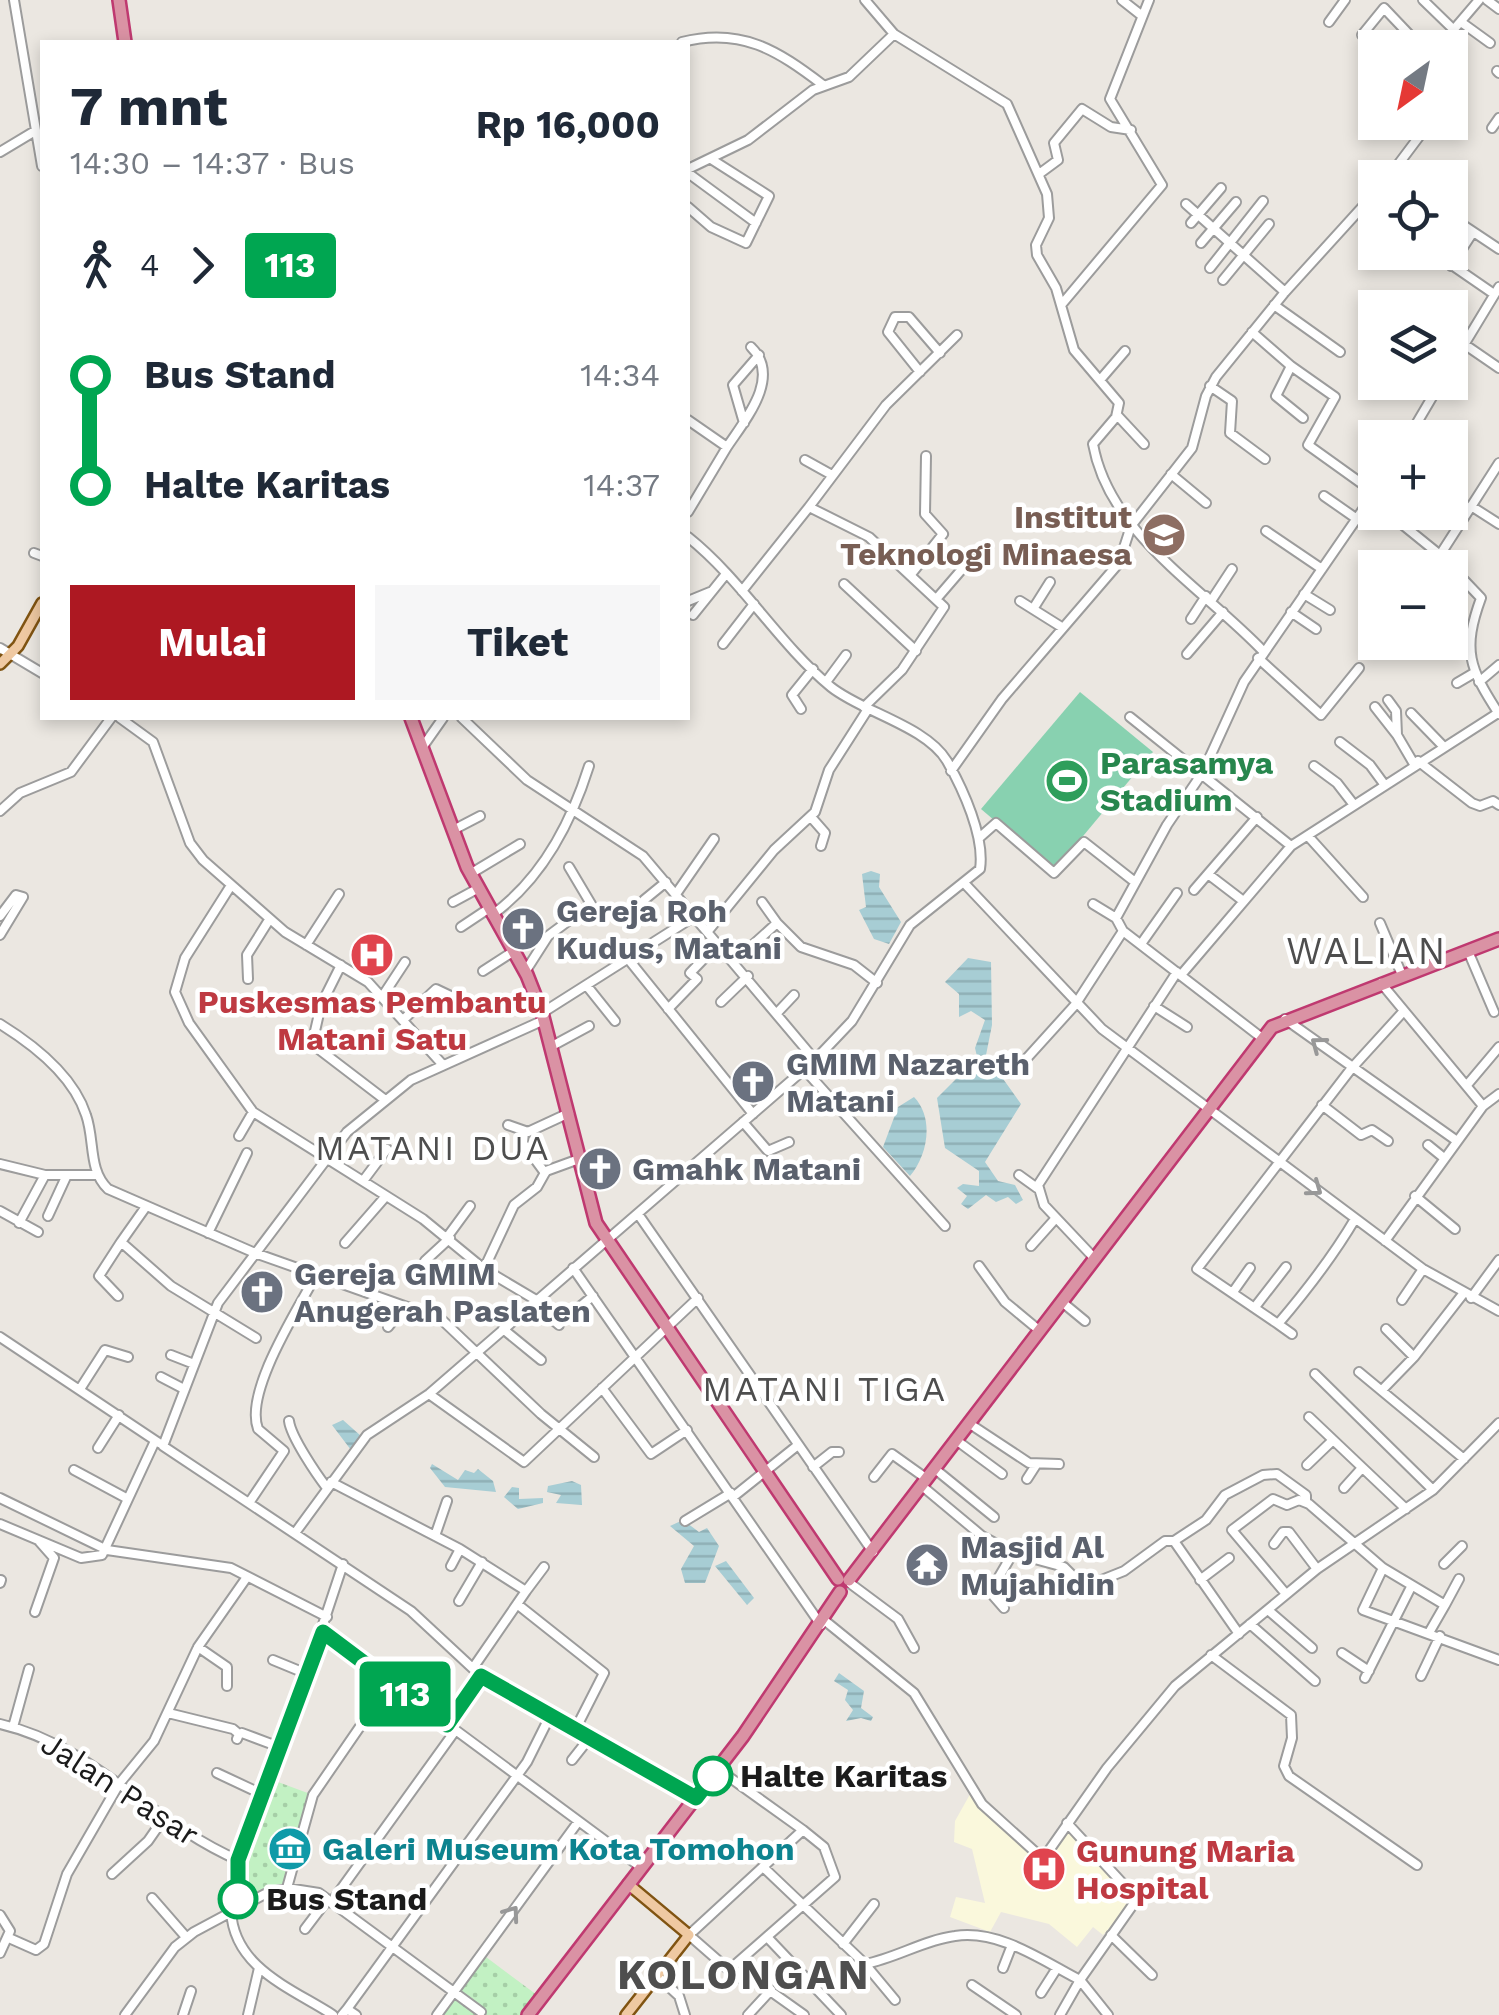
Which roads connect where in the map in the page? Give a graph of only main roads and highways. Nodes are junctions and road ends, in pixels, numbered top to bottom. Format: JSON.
{"nodes":[{"id":1,"x":119,"y":0,"type":"edge"},
{"id":2,"x":125,"y":40,"type":"edge"},
{"id":3,"x":40,"y":606,"type":"edge"},
{"id":4,"x":4,"y":660,"type":"edge"},
{"id":5,"x":412,"y":720,"type":"edge"},
{"id":6,"x":1499,"y":939,"type":"edge"},
{"id":7,"x":841,"y":1581,"type":"junction"},
{"id":8,"x":628,"y":1884,"type":"junction"},
{"id":9,"x":528,"y":2015,"type":"edge"},
{"id":10,"x":626,"y":2015,"type":"edge"}],
"edges":[{"from":1,"to":2,"type":"highway"},
{"from":3,"to":4,"type":"main road"},
{"from":5,"to":7,"type":"highway"},
{"from":6,"to":7,"type":"highway"},
{"from":7,"to":8,"type":"highway"},
{"from":8,"to":9,"type":"highway"},
{"from":8,"to":10,"type":"main road"}]}
